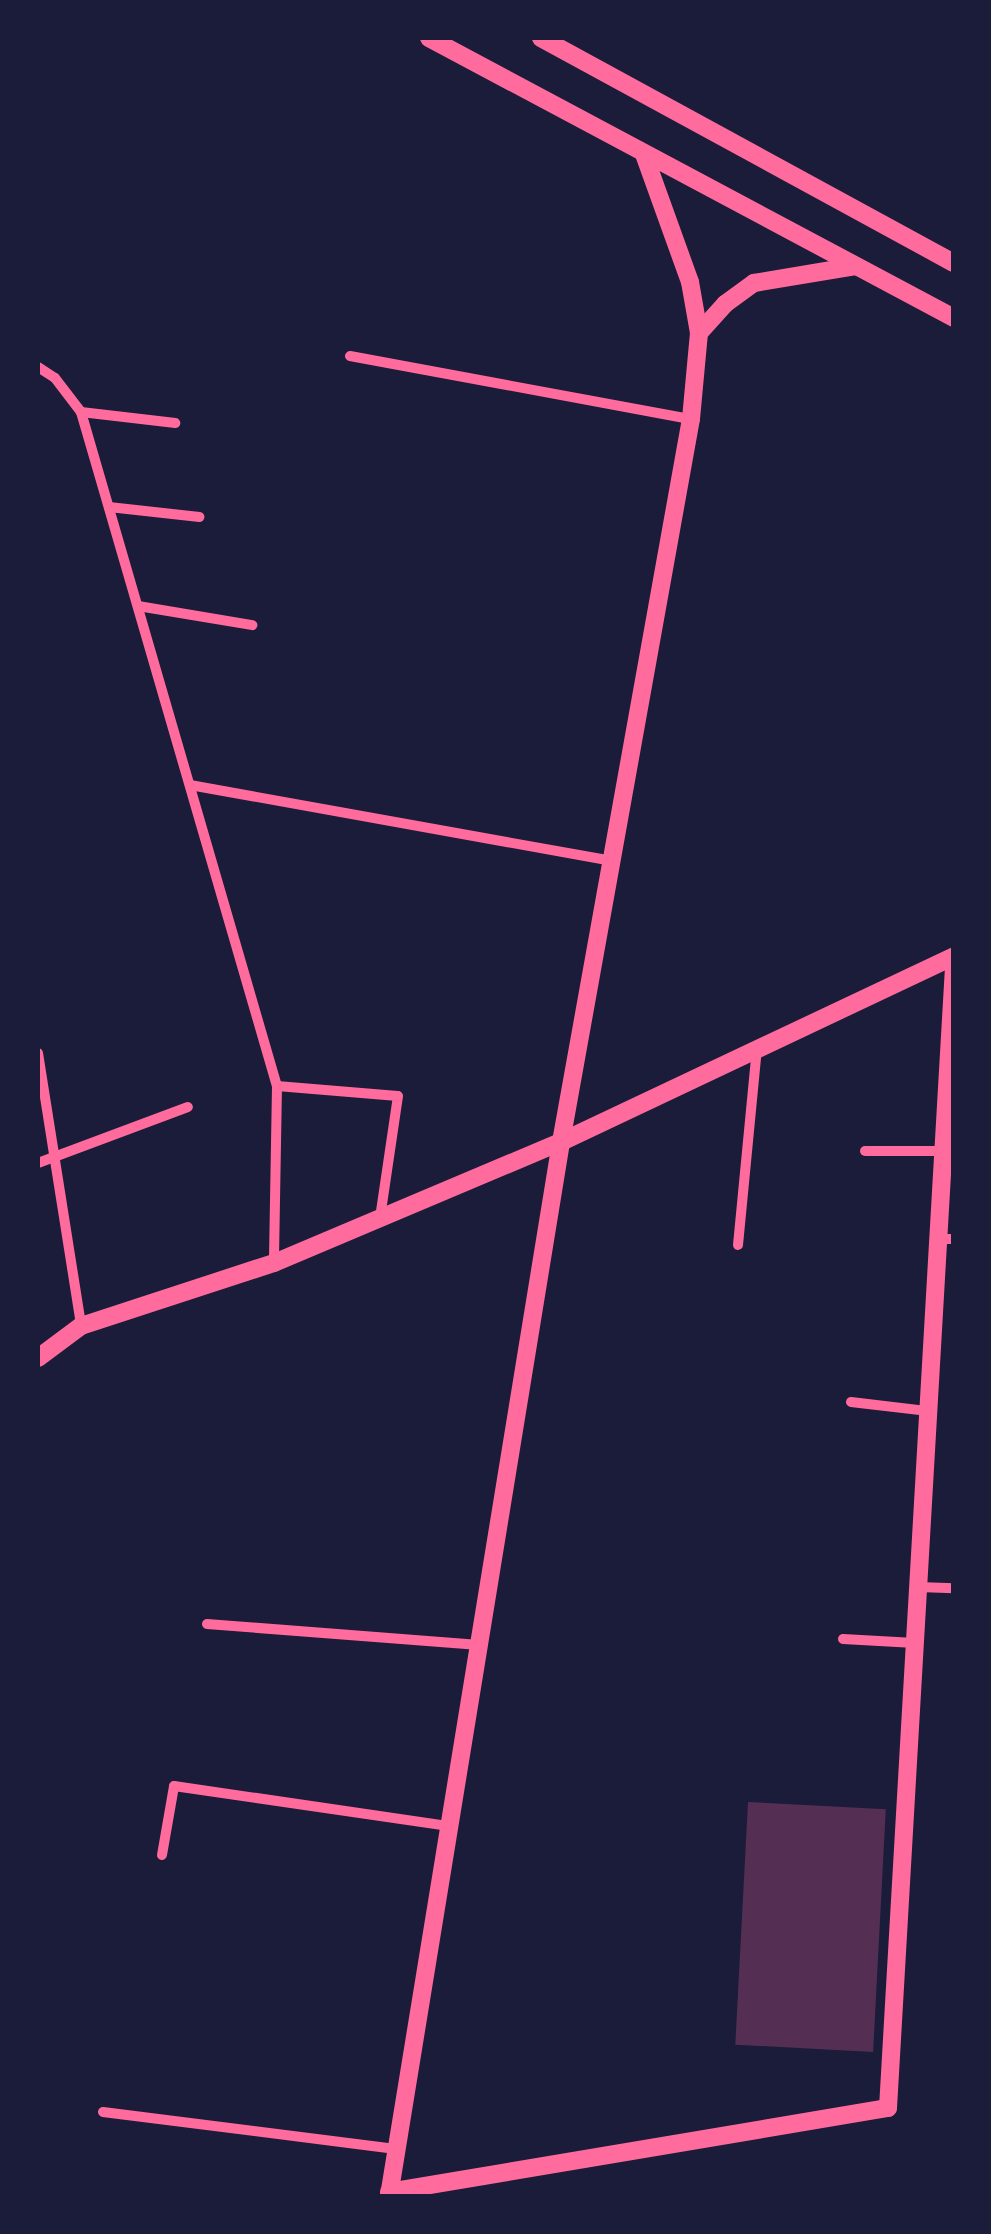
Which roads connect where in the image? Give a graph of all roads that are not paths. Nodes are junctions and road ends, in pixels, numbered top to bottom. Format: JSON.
{"nodes":[{"id":1,"x":429,"y":38,"type":"edge"},
{"id":2,"x":541,"y":38,"type":"edge"},
{"id":3,"x":644,"y":154,"type":"junction"},
{"id":4,"x":954,"y":263,"type":"edge"},
{"id":5,"x":856,"y":266,"type":"junction"},
{"id":6,"x":954,"y":318,"type":"edge"},
{"id":7,"x":699,"y":333,"type":"junction"},
{"id":8,"x":350,"y":356,"type":"dead end"},
{"id":9,"x":38,"y":367,"type":"edge"},
{"id":10,"x":81,"y":412,"type":"junction"},
{"id":11,"x":691,"y":419,"type":"junction"},
{"id":12,"x":175,"y":423,"type":"dead end"},
{"id":13,"x":109,"y":507,"type":"junction"},
{"id":14,"x":199,"y":517,"type":"dead end"},
{"id":15,"x":138,"y":606,"type":"junction"},
{"id":16,"x":252,"y":625,"type":"dead end"},
{"id":17,"x":190,"y":785,"type":"junction"},
{"id":18,"x":611,"y":861,"type":"junction"},
{"id":19,"x":954,"y":956,"type":"edge"},
{"id":20,"x":954,"y":967,"type":"edge"},
{"id":21,"x":757,"y":1050,"type":"junction"},
{"id":22,"x":38,"y":1053,"type":"edge"},
{"id":23,"x":277,"y":1086,"type":"junction"},
{"id":24,"x":950,"y":1100,"type":"edge"},
{"id":25,"x":188,"y":1107,"type":"dead end"},
{"id":26,"x":560,"y":1142,"type":"junction"},
{"id":27,"x":866,"y":1151,"type":"dead end"},
{"id":28,"x":943,"y":1152,"type":"junction"},
{"id":29,"x":54,"y":1158,"type":"junction"},
{"id":30,"x":38,"y":1163,"type":"edge"},
{"id":31,"x":380,"y":1218,"type":"junction"},
{"id":32,"x":946,"y":1239,"type":"edge"},
{"id":33,"x":738,"y":1245,"type":"dead end"},
{"id":34,"x":274,"y":1263,"type":"junction"},
{"id":35,"x":81,"y":1326,"type":"junction"},
{"id":36,"x":38,"y":1358,"type":"edge"},
{"id":37,"x":851,"y":1402,"type":"dead end"},
{"id":38,"x":928,"y":1411,"type":"junction"},
{"id":39,"x":918,"y":1588,"type":"junction"},
{"id":40,"x":954,"y":1588,"type":"edge"},
{"id":41,"x":206,"y":1624,"type":"dead end"},
{"id":42,"x":843,"y":1639,"type":"dead end"},
{"id":43,"x":915,"y":1643,"type":"junction"},
{"id":44,"x":479,"y":1645,"type":"junction"},
{"id":45,"x":449,"y":1826,"type":"junction"},
{"id":46,"x":162,"y":1855,"type":"dead end"},
{"id":47,"x":102,"y":2112,"type":"dead end"},
{"id":48,"x":396,"y":2149,"type":"junction"},
{"id":49,"x":389,"y":2194,"type":"edge"}],
"edges":[{"from":1,"to":3,"type":"street"},
{"from":2,"to":4,"type":"street"},
{"from":3,"to":5,"type":"street"},
{"from":3,"to":7,"type":"street"},
{"from":5,"to":6,"type":"street"},
{"from":5,"to":7,"type":"street"},
{"from":7,"to":11,"type":"street"},
{"from":8,"to":11,"type":"street"},
{"from":9,"to":10,"type":"street"},
{"from":10,"to":12,"type":"street"},
{"from":10,"to":13,"type":"street"},
{"from":11,"to":18,"type":"street"},
{"from":13,"to":14,"type":"street"},
{"from":13,"to":15,"type":"street"},
{"from":15,"to":16,"type":"street"},
{"from":15,"to":17,"type":"street"},
{"from":17,"to":18,"type":"street"},
{"from":17,"to":23,"type":"street"},
{"from":18,"to":26,"type":"street"},
{"from":19,"to":21,"type":"street"},
{"from":20,"to":24,"type":"street"},
{"from":21,"to":26,"type":"street"},
{"from":21,"to":33,"type":"street"},
{"from":22,"to":29,"type":"street"},
{"from":23,"to":31,"type":"street"},
{"from":23,"to":34,"type":"street"},
{"from":24,"to":28,"type":"street"},
{"from":25,"to":29,"type":"street"},
{"from":26,"to":31,"type":"street"},
{"from":26,"to":44,"type":"street"},
{"from":27,"to":28,"type":"street"},
{"from":28,"to":32,"type":"street"},
{"from":29,"to":30,"type":"street"},
{"from":29,"to":35,"type":"street"},
{"from":31,"to":34,"type":"street"},
{"from":32,"to":38,"type":"street"},
{"from":34,"to":35,"type":"street"},
{"from":35,"to":36,"type":"street"},
{"from":37,"to":38,"type":"street"},
{"from":38,"to":39,"type":"street"},
{"from":39,"to":40,"type":"street"},
{"from":39,"to":43,"type":"street"},
{"from":41,"to":44,"type":"street"},
{"from":42,"to":43,"type":"street"},
{"from":43,"to":49,"type":"street"},
{"from":44,"to":45,"type":"street"},
{"from":45,"to":46,"type":"street"},
{"from":45,"to":48,"type":"street"},
{"from":47,"to":48,"type":"street"},
{"from":48,"to":49,"type":"street"}]}
